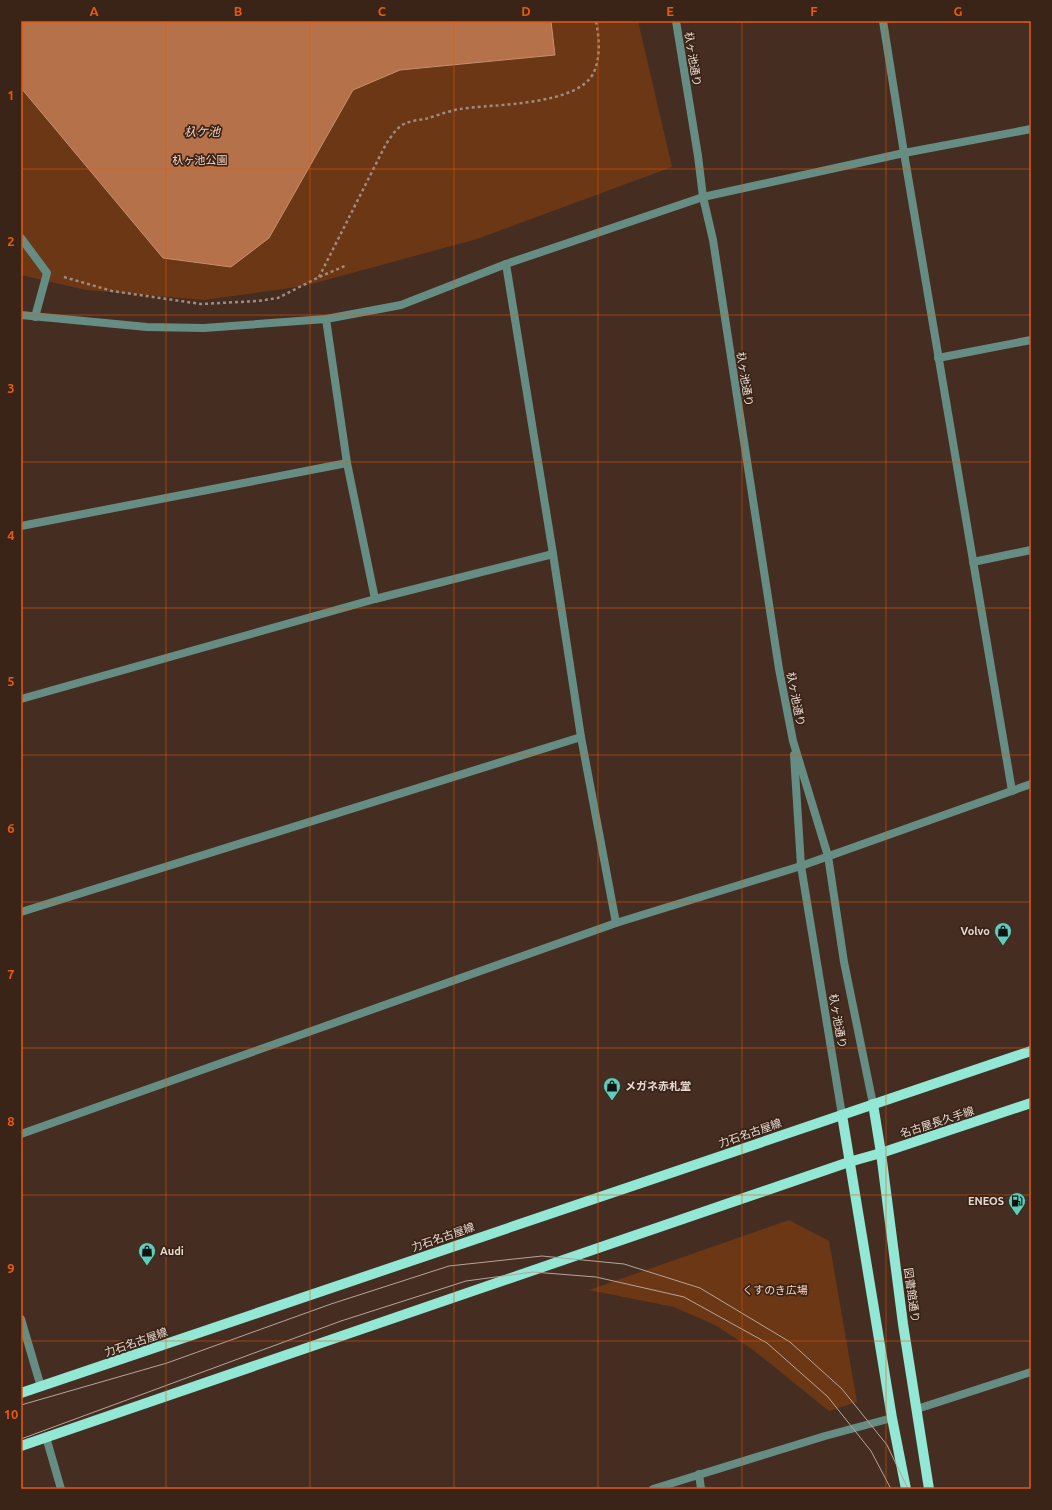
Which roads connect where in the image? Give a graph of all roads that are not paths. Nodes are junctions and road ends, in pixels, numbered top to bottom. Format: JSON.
{"nodes":[{"id":1,"x":676,"y":21,"type":"edge"},
{"id":2,"x":883,"y":21,"type":"edge"},
{"id":3,"x":1031,"y":129,"type":"edge"},
{"id":4,"x":904,"y":154,"type":"junction"},
{"id":5,"x":703,"y":197,"type":"junction"},
{"id":6,"x":21,"y":238,"type":"edge"},
{"id":7,"x":506,"y":264,"type":"junction"},
{"id":8,"x":21,"y":314,"type":"edge"},
{"id":9,"x":35,"y":317,"type":"junction"},
{"id":10,"x":326,"y":319,"type":"junction"},
{"id":11,"x":1031,"y":340,"type":"edge"},
{"id":12,"x":938,"y":358,"type":"junction"},
{"id":13,"x":347,"y":463,"type":"junction"},
{"id":14,"x":21,"y":526,"type":"edge"},
{"id":15,"x":1031,"y":550,"type":"edge"},
{"id":16,"x":553,"y":554,"type":"junction"},
{"id":17,"x":973,"y":562,"type":"junction"},
{"id":18,"x":375,"y":599,"type":"junction"},
{"id":19,"x":21,"y":699,"type":"edge"},
{"id":20,"x":581,"y":737,"type":"junction"},
{"id":21,"x":793,"y":741,"type":"junction"},
{"id":22,"x":1031,"y":784,"type":"edge"},
{"id":23,"x":1012,"y":791,"type":"junction"},
{"id":24,"x":828,"y":856,"type":"junction"},
{"id":25,"x":801,"y":866,"type":"junction"},
{"id":26,"x":21,"y":912,"type":"edge"},
{"id":27,"x":616,"y":923,"type":"junction"},
{"id":28,"x":1031,"y":1050,"type":"edge"},
{"id":29,"x":1031,"y":1103,"type":"edge"},
{"id":30,"x":873,"y":1104,"type":"junction"},
{"id":31,"x":842,"y":1115,"type":"junction"},
{"id":32,"x":21,"y":1134,"type":"edge"},
{"id":33,"x":881,"y":1153,"type":"junction"},
{"id":34,"x":849,"y":1162,"type":"junction"},
{"id":35,"x":21,"y":1319,"type":"edge"},
{"id":36,"x":1031,"y":1372,"type":"edge"},
{"id":37,"x":41,"y":1387,"type":"junction"},
{"id":38,"x":21,"y":1394,"type":"edge"},
{"id":39,"x":917,"y":1409,"type":"junction"},
{"id":40,"x":892,"y":1418,"type":"junction"},
{"id":41,"x":46,"y":1437,"type":"junction"},
{"id":42,"x":21,"y":1446,"type":"edge"},
{"id":43,"x":699,"y":1474,"type":"junction"},
{"id":44,"x":62,"y":1489,"type":"edge"},
{"id":45,"x":653,"y":1489,"type":"edge"},
{"id":46,"x":701,"y":1489,"type":"edge"},
{"id":47,"x":906,"y":1489,"type":"edge"},
{"id":48,"x":929,"y":1489,"type":"edge"}],
"edges":[{"from":1,"to":5,"type":"street","name":"杁ヶ池通り"},
{"from":2,"to":4,"type":"street"},
{"from":3,"to":4,"type":"street"},
{"from":4,"to":5,"type":"street"},
{"from":4,"to":12,"type":"street"},
{"from":5,"to":7,"type":"street"},
{"from":5,"to":21,"type":"street","name":"杁ヶ池通り"},
{"from":6,"to":9,"type":"street"},
{"from":7,"to":10,"type":"street"},
{"from":7,"to":16,"type":"street"},
{"from":8,"to":9,"type":"street"},
{"from":9,"to":10,"type":"street"},
{"from":10,"to":13,"type":"street"},
{"from":11,"to":12,"type":"street"},
{"from":12,"to":17,"type":"street"},
{"from":13,"to":14,"type":"street"},
{"from":13,"to":18,"type":"street"},
{"from":15,"to":17,"type":"street"},
{"from":16,"to":18,"type":"street"},
{"from":16,"to":20,"type":"street"},
{"from":17,"to":23,"type":"street"},
{"from":18,"to":19,"type":"street"},
{"from":20,"to":26,"type":"street"},
{"from":20,"to":27,"type":"street"},
{"from":21,"to":24,"type":"street","name":"杁ヶ池通り"},
{"from":21,"to":25,"type":"street","name":"杁ヶ池通り"},
{"from":22,"to":23,"type":"street"},
{"from":23,"to":24,"type":"street"},
{"from":24,"to":25,"type":"street"},
{"from":24,"to":30,"type":"street","name":"杁ヶ池通り"},
{"from":25,"to":27,"type":"street"},
{"from":25,"to":31,"type":"street","name":"杁ヶ池通り"},
{"from":27,"to":32,"type":"street"},
{"from":28,"to":30,"type":"main road"},
{"from":29,"to":33,"type":"main road","name":"名古屋長久手線"},
{"from":30,"to":31,"type":"main road","name":"力石名古屋線"},
{"from":30,"to":33,"type":"main road","name":"図書館通り"},
{"from":31,"to":34,"type":"main road"},
{"from":31,"to":37,"type":"main road","name":"力石名古屋線"},
{"from":33,"to":34,"type":"main road","name":"名古屋長久手線"},
{"from":33,"to":39,"type":"main road","name":"図書館通り"},
{"from":34,"to":40,"type":"main road"},
{"from":34,"to":41,"type":"main road"},
{"from":35,"to":37,"type":"street"},
{"from":36,"to":39,"type":"street"},
{"from":37,"to":38,"type":"main road","name":"力石名古屋線"},
{"from":39,"to":48,"type":"main road","name":"図書館通り"},
{"from":40,"to":43,"type":"street"},
{"from":40,"to":47,"type":"main road"},
{"from":41,"to":42,"type":"main road"},
{"from":41,"to":44,"type":"street"},
{"from":43,"to":45,"type":"street"},
{"from":43,"to":46,"type":"street"}]}
